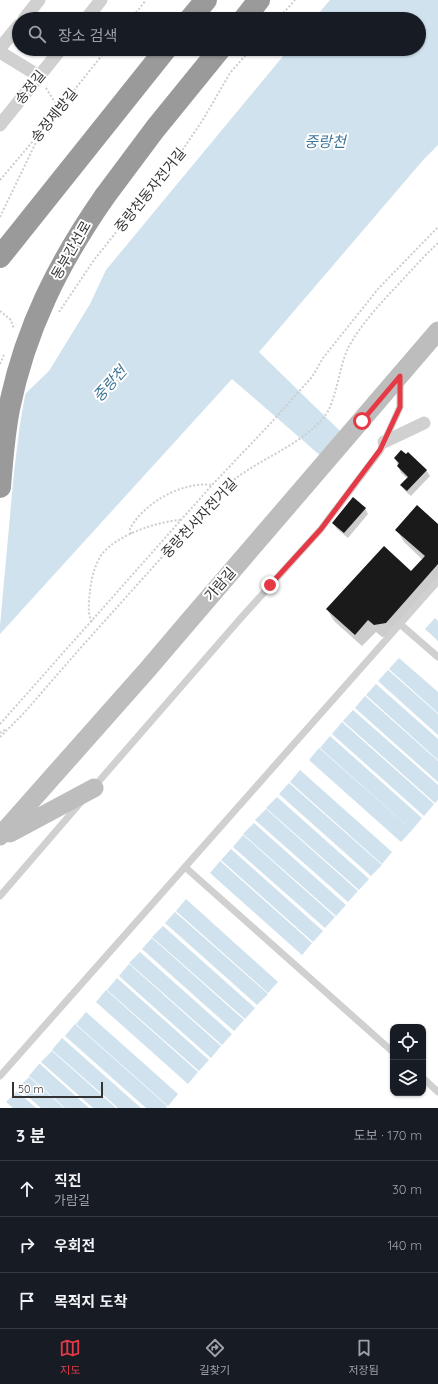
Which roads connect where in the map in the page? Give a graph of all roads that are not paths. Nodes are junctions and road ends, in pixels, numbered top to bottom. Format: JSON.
{"nodes":[{"id":1,"x":39,"y":0,"type":"edge"},
{"id":2,"x":102,"y":0,"type":"edge"},
{"id":3,"x":206,"y":0,"type":"edge"},
{"id":4,"x":259,"y":0,"type":"edge"},
{"id":5,"x":30,"y":12,"type":"edge"},
{"id":6,"x":92,"y":12,"type":"edge"},
{"id":7,"x":196,"y":12,"type":"edge"},
{"id":8,"x":250,"y":12,"type":"edge"},
{"id":9,"x":12,"y":33,"type":"edge"},
{"id":10,"x":0,"y":48,"type":"edge"},
{"id":11,"x":0,"y":52,"type":"edge"},
{"id":12,"x":55,"y":56,"type":"edge"},
{"id":13,"x":160,"y":56,"type":"edge"},
{"id":14,"x":214,"y":56,"type":"edge"},
{"id":15,"x":39,"y":76,"type":"junction"},
{"id":16,"x":0,"y":125,"type":"edge"},
{"id":17,"x":0,"y":257,"type":"edge"},
{"id":18,"x":438,"y":331,"type":"edge"},
{"id":19,"x":400,"y":376,"type":"junction"},
{"id":20,"x":424,"y":423,"type":"dead end"},
{"id":21,"x":384,"y":442,"type":"junction"},
{"id":22,"x":0,"y":488,"type":"edge"},
{"id":23,"x":438,"y":581,"type":"edge"},
{"id":24,"x":400,"y":624,"type":"junction"},
{"id":25,"x":438,"y":657,"type":"edge"},
{"id":26,"x":94,"y":788,"type":"junction"},
{"id":27,"x":0,"y":837,"type":"edge"},
{"id":28,"x":185,"y":867,"type":"junction"},
{"id":29,"x":0,"y":896,"type":"edge"},
{"id":30,"x":390,"y":1049,"type":"edge"},
{"id":31,"x":0,"y":1076,"type":"edge"},
{"id":32,"x":426,"y":1081,"type":"edge"},
{"id":33,"x":438,"y":1092,"type":"edge"}],
"edges":[{"from":1,"to":5,"type":"street"},
{"from":2,"to":6,"type":"street"},
{"from":3,"to":7,"type":"highway"},
{"from":4,"to":8,"type":"highway"},
{"from":9,"to":10,"type":"street"},
{"from":11,"to":15,"type":"street"},
{"from":12,"to":15,"type":"street","name":"송정길"},
{"from":13,"to":17,"type":"highway"},
{"from":14,"to":22,"type":"highway","name":"동부간선로","bridge":true},
{"from":15,"to":16,"type":"street","name":"송정길"},
{"from":18,"to":19,"type":"street","name":"가람길"},
{"from":19,"to":21,"type":"lane"},
{"from":19,"to":27,"type":"street","name":"가람길"},
{"from":20,"to":21,"type":"street"},
{"from":21,"to":26,"type":"lane"},
{"from":23,"to":24,"type":"lane"},
{"from":24,"to":25,"type":"lane"},
{"from":24,"to":28,"type":"lane"},
{"from":26,"to":27,"type":"street"},
{"from":26,"to":29,"type":"lane"},
{"from":28,"to":30,"type":"lane"},
{"from":28,"to":31,"type":"lane"},
{"from":32,"to":33,"type":"lane"}]}
